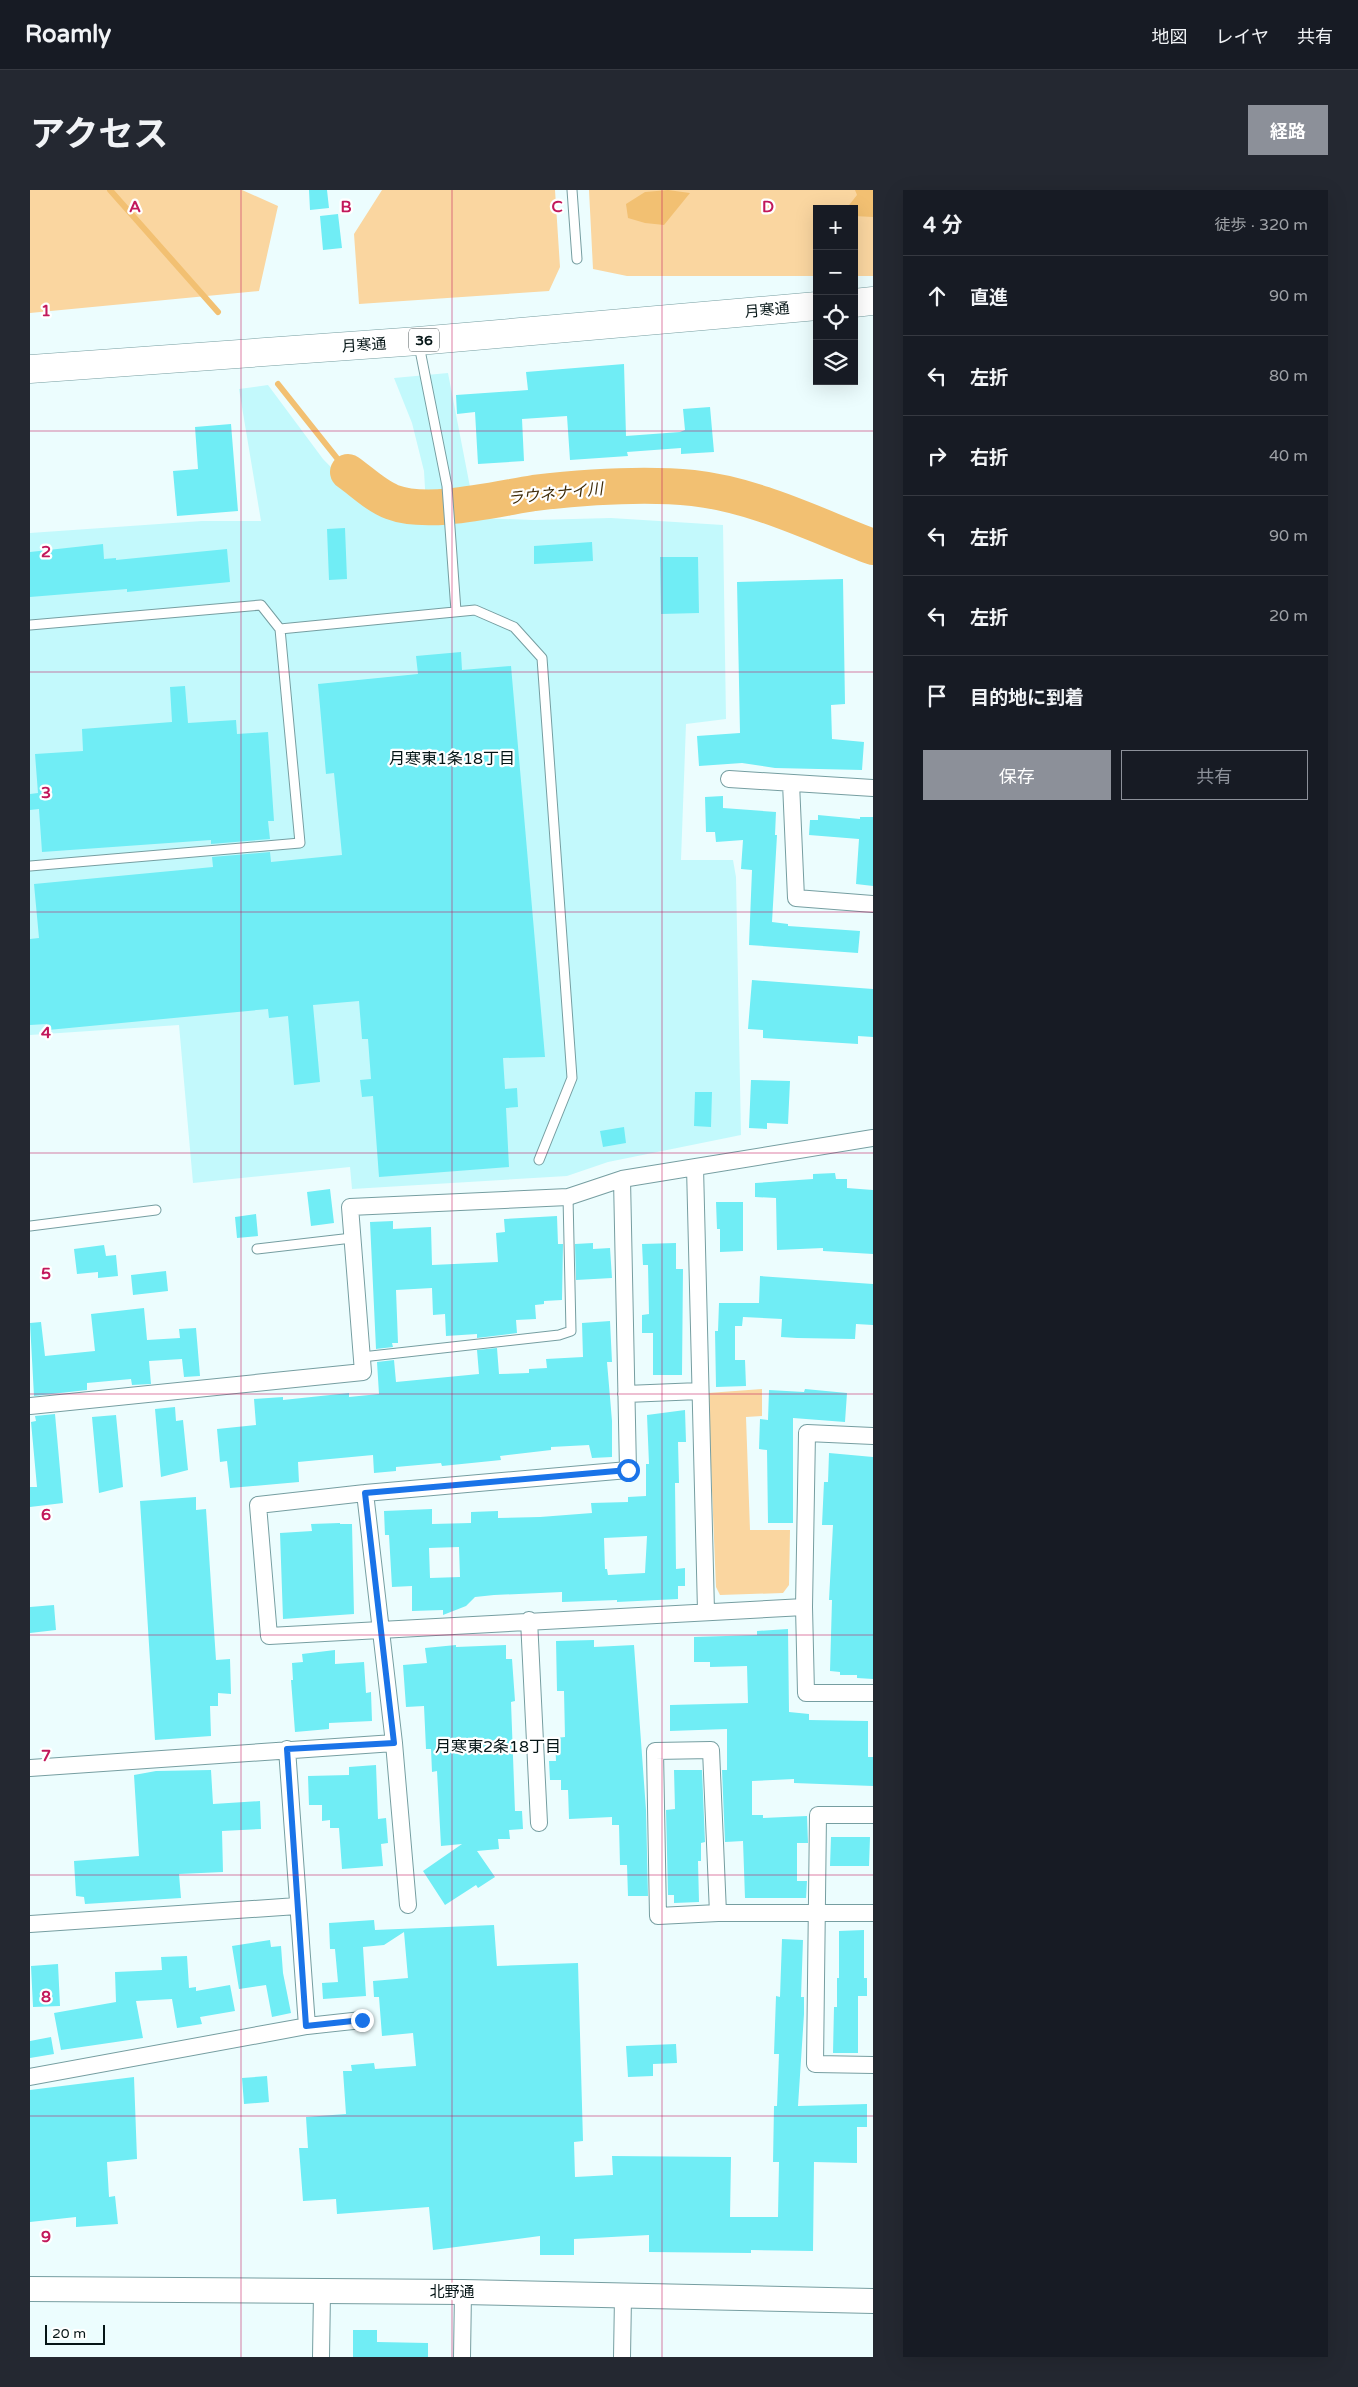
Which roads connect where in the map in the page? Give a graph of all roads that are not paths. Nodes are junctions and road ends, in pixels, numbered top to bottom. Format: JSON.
{"nodes":[{"id":1,"x":572,"y":190,"type":"edge"},
{"id":2,"x":577,"y":259,"type":"dead end"},
{"id":3,"x":873,"y":301,"type":"edge"},
{"id":4,"x":858,"y":303,"type":"edge"},
{"id":5,"x":813,"y":306,"type":"edge"},
{"id":6,"x":418,"y":340,"type":"junction"},
{"id":7,"x":30,"y":370,"type":"edge"},
{"id":8,"x":456,"y":611,"type":"junction"},
{"id":9,"x":30,"y":625,"type":"edge"},
{"id":10,"x":280,"y":630,"type":"junction"},
{"id":11,"x":729,"y":778,"type":"dead end"},
{"id":12,"x":791,"y":782,"type":"junction"},
{"id":13,"x":873,"y":788,"type":"edge"},
{"id":14,"x":30,"y":866,"type":"edge"},
{"id":15,"x":873,"y":904,"type":"edge"},
{"id":16,"x":873,"y":1138,"type":"edge"},
{"id":17,"x":539,"y":1160,"type":"dead end"},
{"id":18,"x":695,"y":1167,"type":"junction"},
{"id":19,"x":622,"y":1179,"type":"junction"},
{"id":20,"x":568,"y":1197,"type":"junction"},
{"id":21,"x":156,"y":1210,"type":"dead end"},
{"id":22,"x":30,"y":1226,"type":"edge"},
{"id":23,"x":352,"y":1238,"type":"junction"},
{"id":24,"x":257,"y":1249,"type":"dead end"},
{"id":25,"x":362,"y":1357,"type":"junction"},
{"id":26,"x":700,"y":1391,"type":"junction"},
{"id":27,"x":626,"y":1394,"type":"junction"},
{"id":28,"x":30,"y":1406,"type":"edge"},
{"id":29,"x":873,"y":1436,"type":"edge"},
{"id":30,"x":365,"y":1493,"type":"junction"},
{"id":31,"x":804,"y":1606,"type":"junction"},
{"id":32,"x":706,"y":1611,"type":"junction"},
{"id":33,"x":529,"y":1620,"type":"junction"},
{"id":34,"x":381,"y":1629,"type":"junction"},
{"id":35,"x":873,"y":1693,"type":"edge"},
{"id":36,"x":394,"y":1743,"type":"junction"},
{"id":37,"x":287,"y":1749,"type":"junction"},
{"id":38,"x":30,"y":1768,"type":"edge"},
{"id":39,"x":873,"y":1815,"type":"edge"},
{"id":40,"x":539,"y":1823,"type":"dead end"},
{"id":41,"x":297,"y":1906,"type":"junction"},
{"id":42,"x":408,"y":1906,"type":"dead end"},
{"id":43,"x":818,"y":1912,"type":"junction"},
{"id":44,"x":718,"y":1913,"type":"junction"},
{"id":45,"x":873,"y":1913,"type":"edge"},
{"id":46,"x":30,"y":1924,"type":"edge"},
{"id":47,"x":362,"y":2020,"type":"dead end"},
{"id":48,"x":306,"y":2026,"type":"junction"},
{"id":49,"x":873,"y":2065,"type":"edge"},
{"id":50,"x":30,"y":2077,"type":"edge"},
{"id":51,"x":30,"y":2289,"type":"edge"},
{"id":52,"x":322,"y":2292,"type":"junction"},
{"id":53,"x":463,"y":2292,"type":"junction"},
{"id":54,"x":623,"y":2297,"type":"junction"},
{"id":55,"x":873,"y":2301,"type":"edge"},
{"id":56,"x":321,"y":2357,"type":"edge"},
{"id":57,"x":462,"y":2357,"type":"edge"},
{"id":58,"x":622,"y":2357,"type":"edge"}],
"edges":[{"from":1,"to":2,"type":"lane"},
{"from":3,"to":4,"type":"highway"},
{"from":5,"to":6,"type":"highway","name":"月寒通","number":"36"},
{"from":6,"to":7,"type":"highway","name":"月寒通","number":"36"},
{"from":6,"to":8,"type":"lane"},
{"from":8,"to":10,"type":"lane"},
{"from":8,"to":17,"type":"lane"},
{"from":9,"to":10,"type":"lane"},
{"from":10,"to":14,"type":"lane"},
{"from":11,"to":12,"type":"street"},
{"from":12,"to":13,"type":"street"},
{"from":12,"to":15,"type":"street"},
{"from":16,"to":18,"type":"street"},
{"from":18,"to":19,"type":"street"},
{"from":18,"to":26,"type":"street"},
{"from":19,"to":20,"type":"street"},
{"from":19,"to":27,"type":"street"},
{"from":20,"to":23,"type":"street"},
{"from":20,"to":25,"type":"lane"},
{"from":21,"to":22,"type":"lane"},
{"from":23,"to":24,"type":"lane"},
{"from":23,"to":25,"type":"street"},
{"from":25,"to":28,"type":"street"},
{"from":26,"to":27,"type":"street"},
{"from":26,"to":32,"type":"street"},
{"from":27,"to":30,"type":"street"},
{"from":29,"to":31,"type":"street"},
{"from":30,"to":34,"type":"street"},
{"from":30,"to":34,"type":"street"},
{"from":31,"to":32,"type":"street"},
{"from":31,"to":35,"type":"street"},
{"from":32,"to":33,"type":"street"},
{"from":33,"to":34,"type":"street"},
{"from":33,"to":40,"type":"street"},
{"from":34,"to":36,"type":"street"},
{"from":36,"to":37,"type":"street"},
{"from":36,"to":42,"type":"street"},
{"from":37,"to":38,"type":"street"},
{"from":37,"to":41,"type":"street"},
{"from":39,"to":43,"type":"street"},
{"from":41,"to":46,"type":"street"},
{"from":41,"to":48,"type":"street"},
{"from":43,"to":44,"type":"street"},
{"from":43,"to":45,"type":"street"},
{"from":43,"to":49,"type":"street"},
{"from":44,"to":44,"type":"street"},
{"from":47,"to":48,"type":"street"},
{"from":48,"to":50,"type":"street"},
{"from":51,"to":52,"type":"street","name":"北野通"},
{"from":52,"to":53,"type":"street","name":"北野通"},
{"from":52,"to":56,"type":"street"},
{"from":53,"to":54,"type":"street","name":"北野通"},
{"from":53,"to":57,"type":"street"},
{"from":54,"to":55,"type":"street","name":"北野通"},
{"from":54,"to":58,"type":"street"}]}
